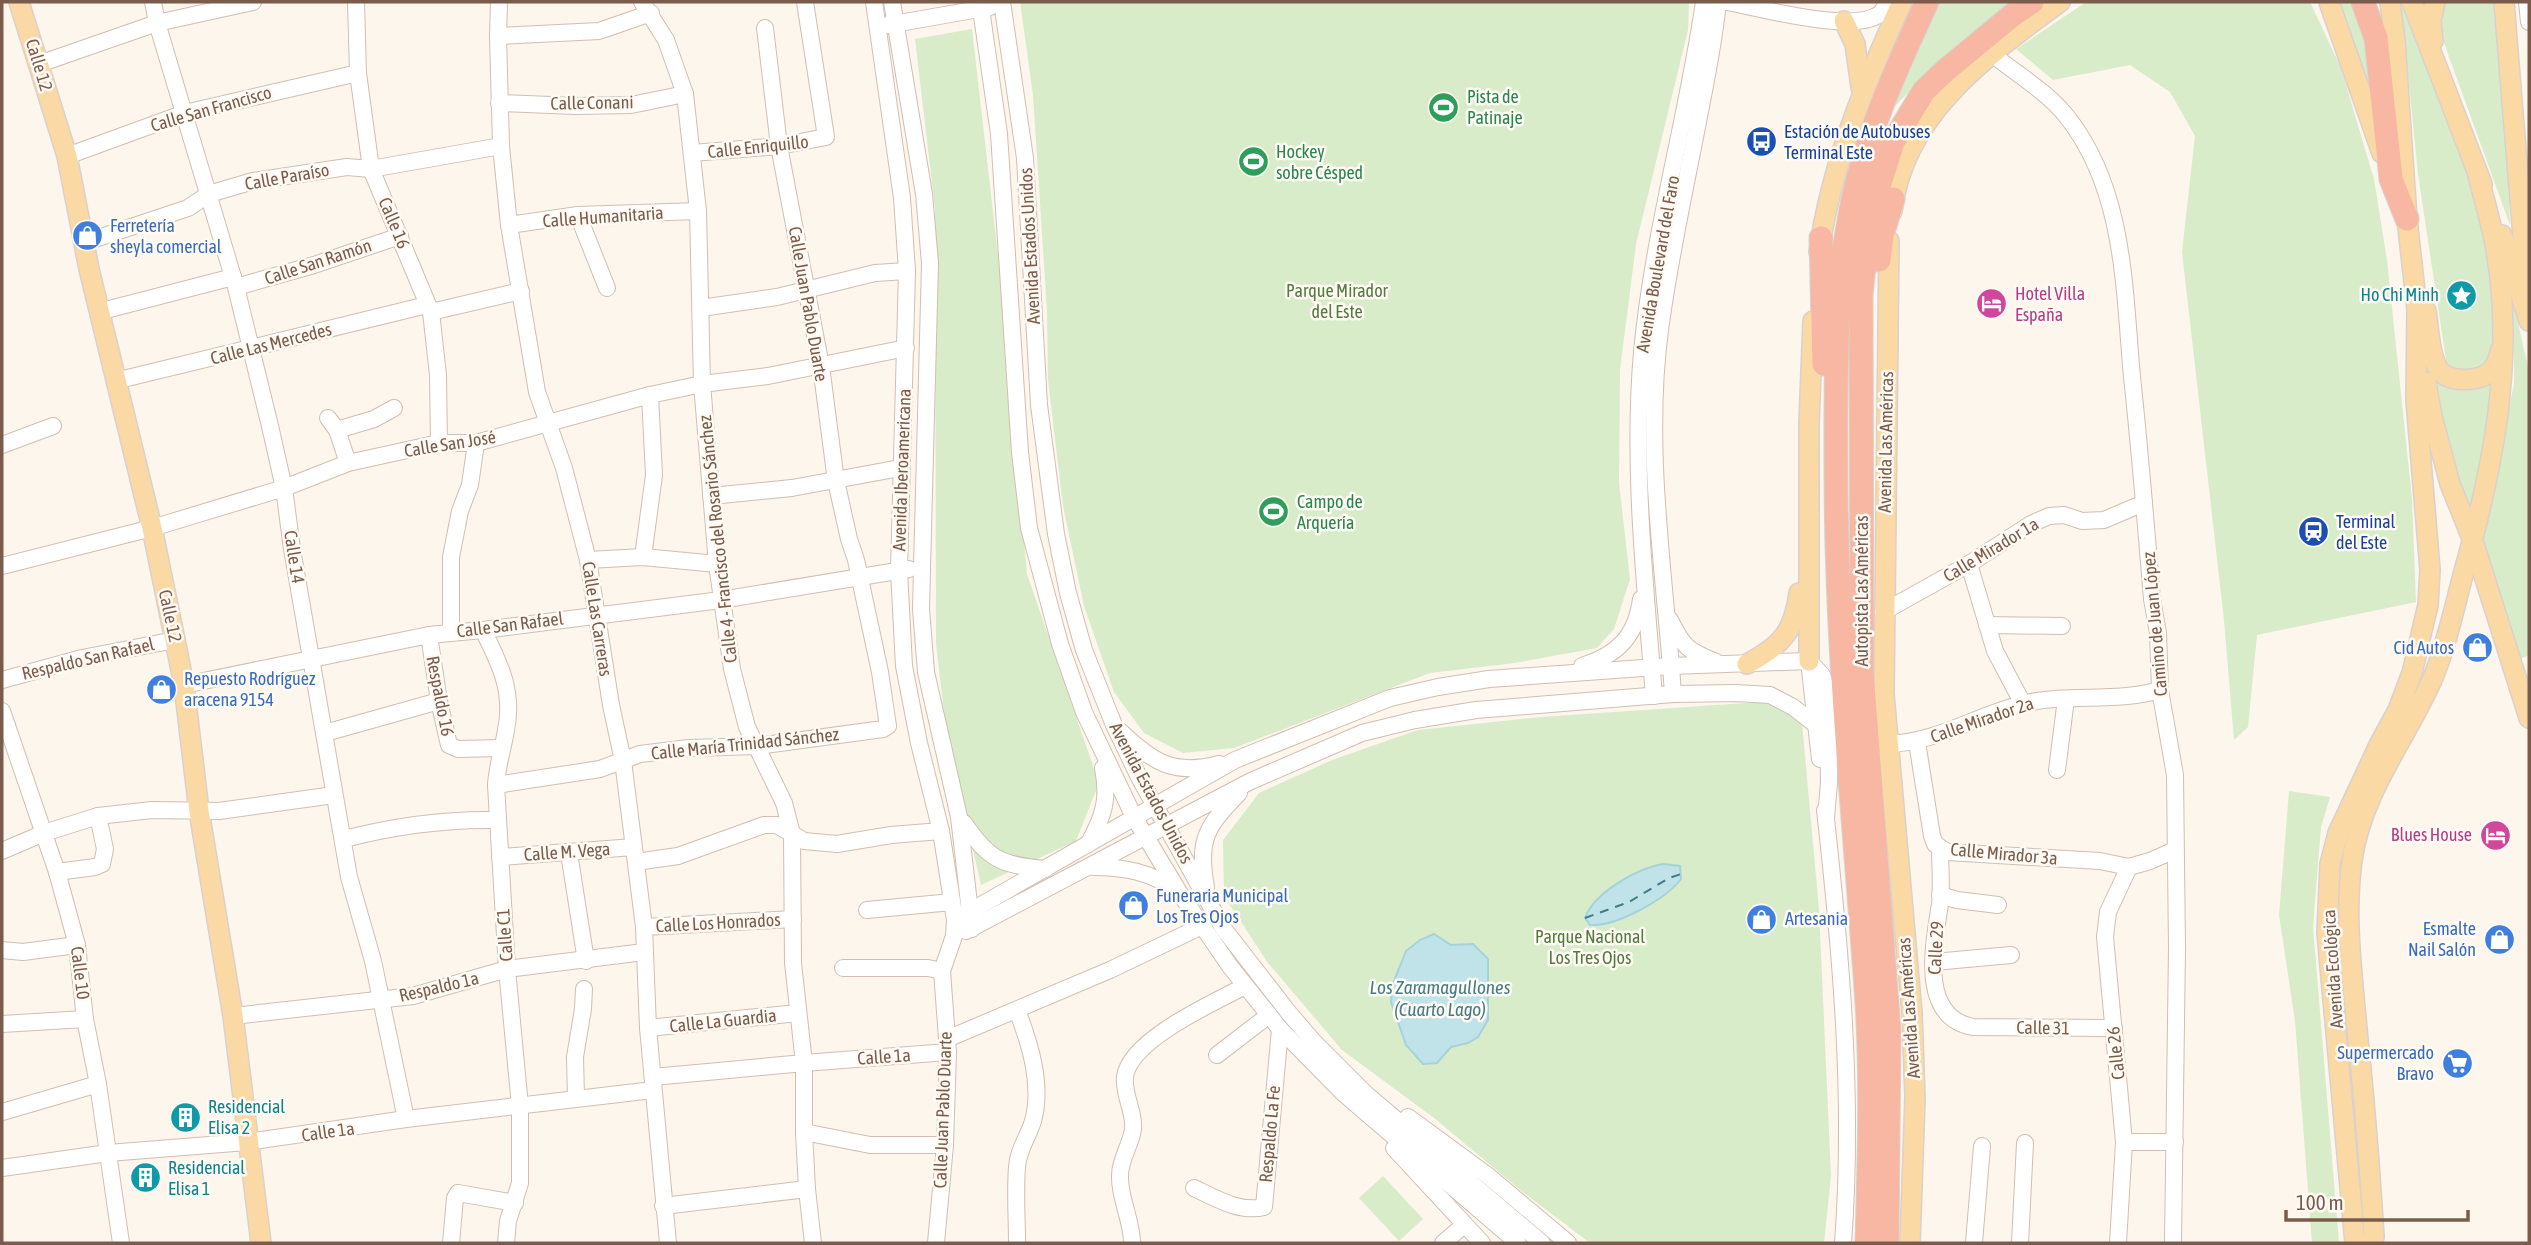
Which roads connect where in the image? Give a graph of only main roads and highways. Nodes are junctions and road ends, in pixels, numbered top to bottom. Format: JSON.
{"nodes":[{"id":1,"x":19,"y":2,"type":"edge"},
{"id":2,"x":1927,"y":2,"type":"edge"},
{"id":3,"x":2032,"y":2,"type":"edge"},
{"id":4,"x":2060,"y":2,"type":"edge"},
{"id":5,"x":2329,"y":2,"type":"edge"},
{"id":6,"x":2363,"y":2,"type":"edge"},
{"id":7,"x":2390,"y":2,"type":"edge"},
{"id":8,"x":2412,"y":2,"type":"edge"},
{"id":9,"x":2435,"y":2,"type":"edge"},
{"id":10,"x":2505,"y":7,"type":"edge"},
{"id":11,"x":1891,"y":9,"type":"edge"},
{"id":12,"x":1844,"y":21,"type":"road end"},
{"id":13,"x":2446,"y":90,"type":"junction"},
{"id":14,"x":1862,"y":96,"type":"junction"},
{"id":15,"x":2478,"y":175,"type":"junction"},
{"id":16,"x":2391,"y":179,"type":"junction"},
{"id":17,"x":1893,"y":199,"type":"junction"},
{"id":18,"x":2407,"y":219,"type":"junction"},
{"id":19,"x":1821,"y":238,"type":"junction"},
{"id":20,"x":2411,"y":248,"type":"junction"},
{"id":21,"x":2417,"y":306,"type":"junction"},
{"id":22,"x":2529,"y":308,"type":"edge"},
{"id":23,"x":2529,"y":321,"type":"edge"},
{"id":24,"x":2504,"y":339,"type":"junction"},
{"id":25,"x":1836,"y":521,"type":"junction"},
{"id":26,"x":1808,"y":526,"type":"junction"},
{"id":27,"x":2473,"y":541,"type":"junction"},
{"id":28,"x":2494,"y":610,"type":"junction"},
{"id":29,"x":2452,"y":615,"type":"junction"},
{"id":30,"x":1808,"y":661,"type":"road end"},
{"id":31,"x":1747,"y":664,"type":"road end"},
{"id":32,"x":1863,"y":672,"type":"junction"},
{"id":33,"x":2522,"y":674,"type":"edge"},
{"id":34,"x":2406,"y":712,"type":"junction"},
{"id":35,"x":2529,"y":718,"type":"edge"},
{"id":36,"x":261,"y":1243,"type":"edge"},
{"id":37,"x":1867,"y":1243,"type":"edge"},
{"id":38,"x":1887,"y":1243,"type":"edge"},
{"id":39,"x":1910,"y":1243,"type":"edge"},
{"id":40,"x":2356,"y":1243,"type":"edge"},
{"id":41,"x":2372,"y":1243,"type":"edge"}],
"edges":[{"from":1,"to":36,"type":"main road","name":"Calle 12"},
{"from":2,"to":25,"type":"highway","name":"Autopista Las Américas"},
{"from":3,"to":32,"type":"highway","name":"Autopista Las Américas"},
{"from":4,"to":17,"type":"main road","name":"Avenida Las Américas"},
{"from":5,"to":16,"type":"main road"},
{"from":6,"to":16,"type":"highway"},
{"from":7,"to":18,"type":"main road"},
{"from":8,"to":13,"type":"main road"},
{"from":9,"to":13,"type":"main road"},
{"from":10,"to":22,"type":"main road"},
{"from":11,"to":14,"type":"main road"},
{"from":12,"to":14,"type":"main road"},
{"from":13,"to":15,"type":"main road"},
{"from":14,"to":19,"type":"main road"},
{"from":15,"to":23,"type":"main road"},
{"from":15,"to":24,"type":"main road"},
{"from":16,"to":18,"type":"highway"},
{"from":17,"to":32,"type":"highway"},
{"from":17,"to":39,"type":"main road","name":"Avenida Las Américas"},
{"from":18,"to":20,"type":"main road"},
{"from":19,"to":25,"type":"highway"},
{"from":19,"to":26,"type":"main road"},
{"from":20,"to":21,"type":"main road"},
{"from":20,"to":24,"type":"main road"},
{"from":21,"to":27,"type":"main road"},
{"from":21,"to":34,"type":"main road"},
{"from":24,"to":27,"type":"main road"},
{"from":25,"to":37,"type":"highway","name":"Autopista Las Américas"},
{"from":26,"to":30,"type":"main road"},
{"from":26,"to":31,"type":"main road"},
{"from":27,"to":28,"type":"main road"},
{"from":27,"to":29,"type":"main road"},
{"from":28,"to":29,"type":"main road"},
{"from":28,"to":33,"type":"main road"},
{"from":29,"to":34,"type":"main road"},
{"from":32,"to":38,"type":"highway","name":"Autopista Las Américas"},
{"from":33,"to":35,"type":"main road"},
{"from":34,"to":40,"type":"main road","name":"Avenida Ecológica"},
{"from":34,"to":41,"type":"main road","name":"Avenida Ecológica"}]}
